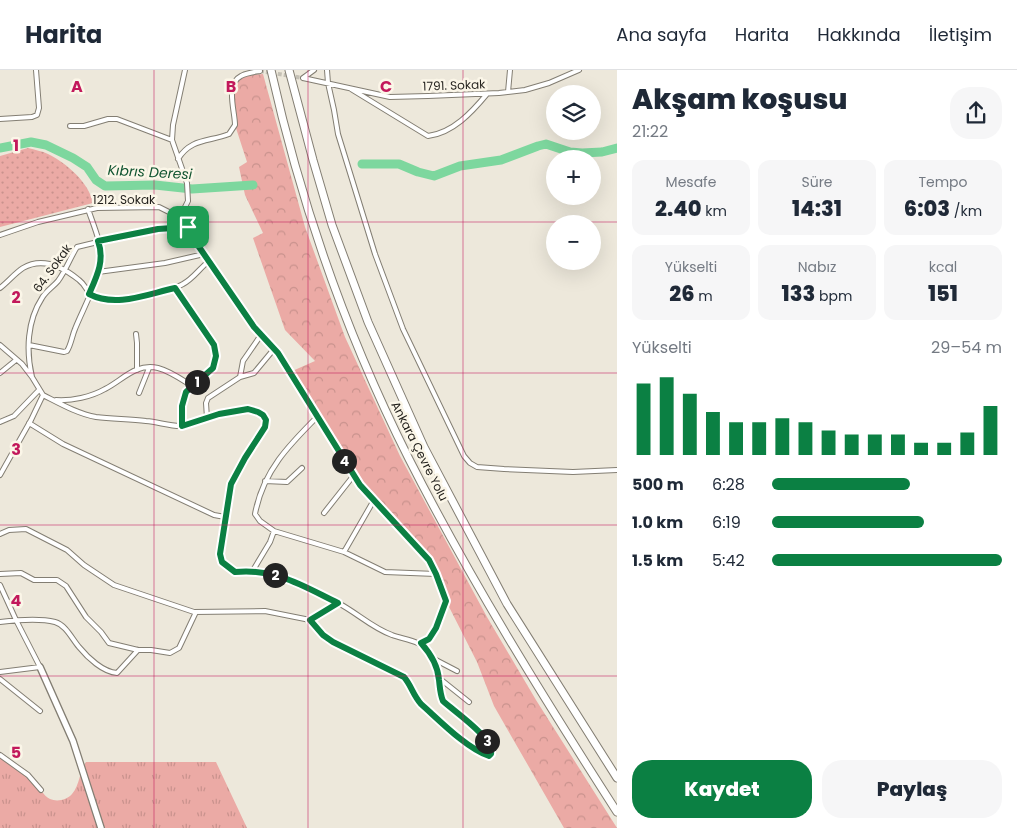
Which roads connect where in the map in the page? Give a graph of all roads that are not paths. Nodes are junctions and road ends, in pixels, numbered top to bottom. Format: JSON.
{"nodes":[{"id":1,"x":36,"y":70,"type":"edge"},
{"id":2,"x":185,"y":70,"type":"edge"},
{"id":3,"x":258,"y":70,"type":"edge"},
{"id":4,"x":271,"y":70,"type":"edge"},
{"id":5,"x":289,"y":70,"type":"edge"},
{"id":6,"x":314,"y":70,"type":"edge"},
{"id":7,"x":327,"y":70,"type":"edge"},
{"id":8,"x":510,"y":70,"type":"edge"},
{"id":9,"x":579,"y":70,"type":"edge"},
{"id":10,"x":328,"y":83,"type":"junction"},
{"id":11,"x":349,"y":88,"type":"junction"},
{"id":12,"x":508,"y":92,"type":"junction"},
{"id":13,"x":487,"y":94,"type":"junction"},
{"id":14,"x":0,"y":119,"type":"edge"},
{"id":15,"x":70,"y":126,"type":"dead end"},
{"id":16,"x":172,"y":140,"type":"junction"},
{"id":17,"x":178,"y":159,"type":"junction"},
{"id":18,"x":88,"y":209,"type":"junction"},
{"id":19,"x":173,"y":214,"type":"junction"},
{"id":20,"x":188,"y":227,"type":"junction"},
{"id":21,"x":0,"y":235,"type":"edge"},
{"id":22,"x":98,"y":241,"type":"junction"},
{"id":23,"x":204,"y":254,"type":"junction"},
{"id":24,"x":209,"y":261,"type":"junction"},
{"id":25,"x":64,"y":270,"type":"junction"},
{"id":26,"x":98,"y":272,"type":"junction"},
{"id":27,"x":0,"y":288,"type":"edge"},
{"id":28,"x":175,"y":288,"type":"junction"},
{"id":29,"x":89,"y":294,"type":"junction"},
{"id":30,"x":136,"y":334,"type":"dead end"},
{"id":31,"x":261,"y":334,"type":"junction"},
{"id":32,"x":0,"y":345,"type":"edge"},
{"id":33,"x":28,"y":345,"type":"junction"},
{"id":34,"x":274,"y":349,"type":"junction"},
{"id":35,"x":16,"y":360,"type":"junction"},
{"id":36,"x":149,"y":368,"type":"junction"},
{"id":37,"x":136,"y":370,"type":"junction"},
{"id":38,"x":0,"y":373,"type":"edge"},
{"id":39,"x":32,"y":377,"type":"junction"},
{"id":40,"x":240,"y":377,"type":"junction"},
{"id":41,"x":192,"y":386,"type":"junction"},
{"id":42,"x":39,"y":390,"type":"junction"},
{"id":43,"x":139,"y":393,"type":"dead end"},
{"id":44,"x":43,"y":395,"type":"junction"},
{"id":45,"x":52,"y":399,"type":"junction"},
{"id":46,"x":318,"y":416,"type":"junction"},
{"id":47,"x":206,"y":418,"type":"junction"},
{"id":48,"x":0,"y":422,"type":"edge"},
{"id":49,"x":29,"y":423,"type":"junction"},
{"id":50,"x":182,"y":426,"type":"junction"},
{"id":51,"x":302,"y":468,"type":"dead end"},
{"id":52,"x":617,"y":470,"type":"edge"},
{"id":53,"x":0,"y":475,"type":"edge"},
{"id":54,"x":354,"y":475,"type":"junction"},
{"id":55,"x":265,"y":481,"type":"junction"},
{"id":56,"x":374,"y":500,"type":"junction"},
{"id":57,"x":324,"y":513,"type":"dead end"},
{"id":58,"x":225,"y":517,"type":"junction"},
{"id":59,"x":274,"y":532,"type":"junction"},
{"id":60,"x":0,"y":534,"type":"edge"},
{"id":61,"x":344,"y":552,"type":"junction"},
{"id":62,"x":252,"y":572,"type":"junction"},
{"id":63,"x":0,"y":574,"type":"edge"},
{"id":64,"x":436,"y":574,"type":"junction"},
{"id":65,"x":0,"y":585,"type":"edge"},
{"id":66,"x":338,"y":603,"type":"junction"},
{"id":67,"x":196,"y":612,"type":"junction"},
{"id":68,"x":16,"y":620,"type":"junction"},
{"id":69,"x":310,"y":620,"type":"junction"},
{"id":70,"x":0,"y":622,"type":"edge"},
{"id":71,"x":421,"y":643,"type":"junction"},
{"id":72,"x":138,"y":650,"type":"junction"},
{"id":73,"x":432,"y":658,"type":"junction"},
{"id":74,"x":40,"y":667,"type":"junction"},
{"id":75,"x":457,"y":671,"type":"dead end"},
{"id":76,"x":0,"y":672,"type":"edge"},
{"id":77,"x":439,"y":678,"type":"junction"},
{"id":78,"x":0,"y":680,"type":"edge"},
{"id":79,"x":469,"y":702,"type":"dead end"},
{"id":80,"x":40,"y":711,"type":"dead end"},
{"id":81,"x":0,"y":755,"type":"edge"},
{"id":82,"x":617,"y":778,"type":"edge"},
{"id":83,"x":41,"y":790,"type":"dead end"},
{"id":84,"x":617,"y":812,"type":"edge"},
{"id":85,"x":101,"y":828,"type":"edge"}],
"edges":[{"from":1,"to":14,"type":"street"},
{"from":2,"to":16,"type":"street"},
{"from":3,"to":17,"type":"street"},
{"from":4,"to":84,"type":"highway","name":"Ankara Çevre Yolu"},
{"from":5,"to":82,"type":"highway","name":"Ankara Çevre Yolu"},
{"from":6,"to":10,"type":"street","name":"1791. Sokak"},
{"from":7,"to":10,"type":"street"},
{"from":8,"to":12,"type":"street"},
{"from":9,"to":12,"type":"street","name":"1791. Sokak"},
{"from":10,"to":11,"type":"street","name":"1791. Sokak"},
{"from":10,"to":52,"type":"street"},
{"from":11,"to":13,"type":"street","name":"1791. Sokak"},
{"from":11,"to":13,"type":"street"},
{"from":12,"to":13,"type":"street","name":"1791. Sokak"},
{"from":15,"to":16,"type":"street"},
{"from":16,"to":17,"type":"street"},
{"from":17,"to":19,"type":"street"},
{"from":18,"to":19,"type":"street","name":"1212. Sokak"},
{"from":18,"to":21,"type":"street","name":"1212. Sokak"},
{"from":18,"to":22,"type":"street"},
{"from":19,"to":20,"type":"street","name":"1212. Sokak"},
{"from":20,"to":22,"type":"street","name":"64. Sokak"},
{"from":20,"to":23,"type":"street","name":"1212. Sokak"},
{"from":22,"to":25,"type":"street","name":"64. Sokak"},
{"from":22,"to":26,"type":"street"},
{"from":23,"to":24,"type":"street","name":"1212. Sokak"},
{"from":23,"to":26,"type":"street"},
{"from":24,"to":28,"type":"street"},
{"from":24,"to":31,"type":"street","name":"1212. Sokak"},
{"from":25,"to":27,"type":"street"},
{"from":25,"to":29,"type":"street"},
{"from":25,"to":33,"type":"street","name":"64. Sokak"},
{"from":26,"to":29,"type":"street"},
{"from":28,"to":29,"type":"street"},
{"from":28,"to":41,"type":"street"},
{"from":29,"to":33,"type":"street"},
{"from":30,"to":37,"type":"street"},
{"from":31,"to":34,"type":"street","name":"1212. Sokak"},
{"from":31,"to":40,"type":"street"},
{"from":32,"to":35,"type":"street"},
{"from":33,"to":39,"type":"street","name":"64. Sokak"},
{"from":34,"to":40,"type":"street"},
{"from":34,"to":46,"type":"street","name":"1212. Sokak"},
{"from":35,"to":38,"type":"street"},
{"from":35,"to":39,"type":"street"},
{"from":36,"to":37,"type":"street"},
{"from":36,"to":41,"type":"street"},
{"from":36,"to":43,"type":"street"},
{"from":37,"to":45,"type":"street"},
{"from":39,"to":42,"type":"street"},
{"from":40,"to":47,"type":"street"},
{"from":41,"to":50,"type":"street"},
{"from":42,"to":44,"type":"street"},
{"from":42,"to":48,"type":"street"},
{"from":44,"to":45,"type":"street"},
{"from":44,"to":49,"type":"street"},
{"from":45,"to":50,"type":"street"},
{"from":46,"to":54,"type":"street","name":"1212. Sokak"},
{"from":46,"to":55,"type":"street"},
{"from":47,"to":50,"type":"street"},
{"from":47,"to":58,"type":"street"},
{"from":49,"to":53,"type":"street"},
{"from":49,"to":58,"type":"street"},
{"from":51,"to":55,"type":"street"},
{"from":54,"to":56,"type":"street","name":"1212. Sokak"},
{"from":54,"to":57,"type":"street"},
{"from":55,"to":59,"type":"street"},
{"from":56,"to":61,"type":"street"},
{"from":56,"to":64,"type":"street","name":"1212. Sokak"},
{"from":58,"to":62,"type":"street"},
{"from":59,"to":61,"type":"street"},
{"from":59,"to":62,"type":"street"},
{"from":60,"to":67,"type":"street"},
{"from":61,"to":64,"type":"street"},
{"from":62,"to":66,"type":"street"},
{"from":63,"to":72,"type":"street"},
{"from":64,"to":71,"type":"street","name":"1212. Sokak"},
{"from":65,"to":68,"type":"street"},
{"from":66,"to":69,"type":"street"},
{"from":66,"to":71,"type":"street"},
{"from":67,"to":69,"type":"street"},
{"from":67,"to":72,"type":"street"},
{"from":68,"to":70,"type":"street"},
{"from":68,"to":72,"type":"street"},
{"from":68,"to":74,"type":"street"},
{"from":69,"to":77,"type":"street"},
{"from":71,"to":73,"type":"street"},
{"from":73,"to":75,"type":"street"},
{"from":73,"to":77,"type":"street"},
{"from":74,"to":76,"type":"street"},
{"from":74,"to":85,"type":"street"},
{"from":77,"to":79,"type":"street"},
{"from":78,"to":80,"type":"street"},
{"from":81,"to":83,"type":"street"}]}
